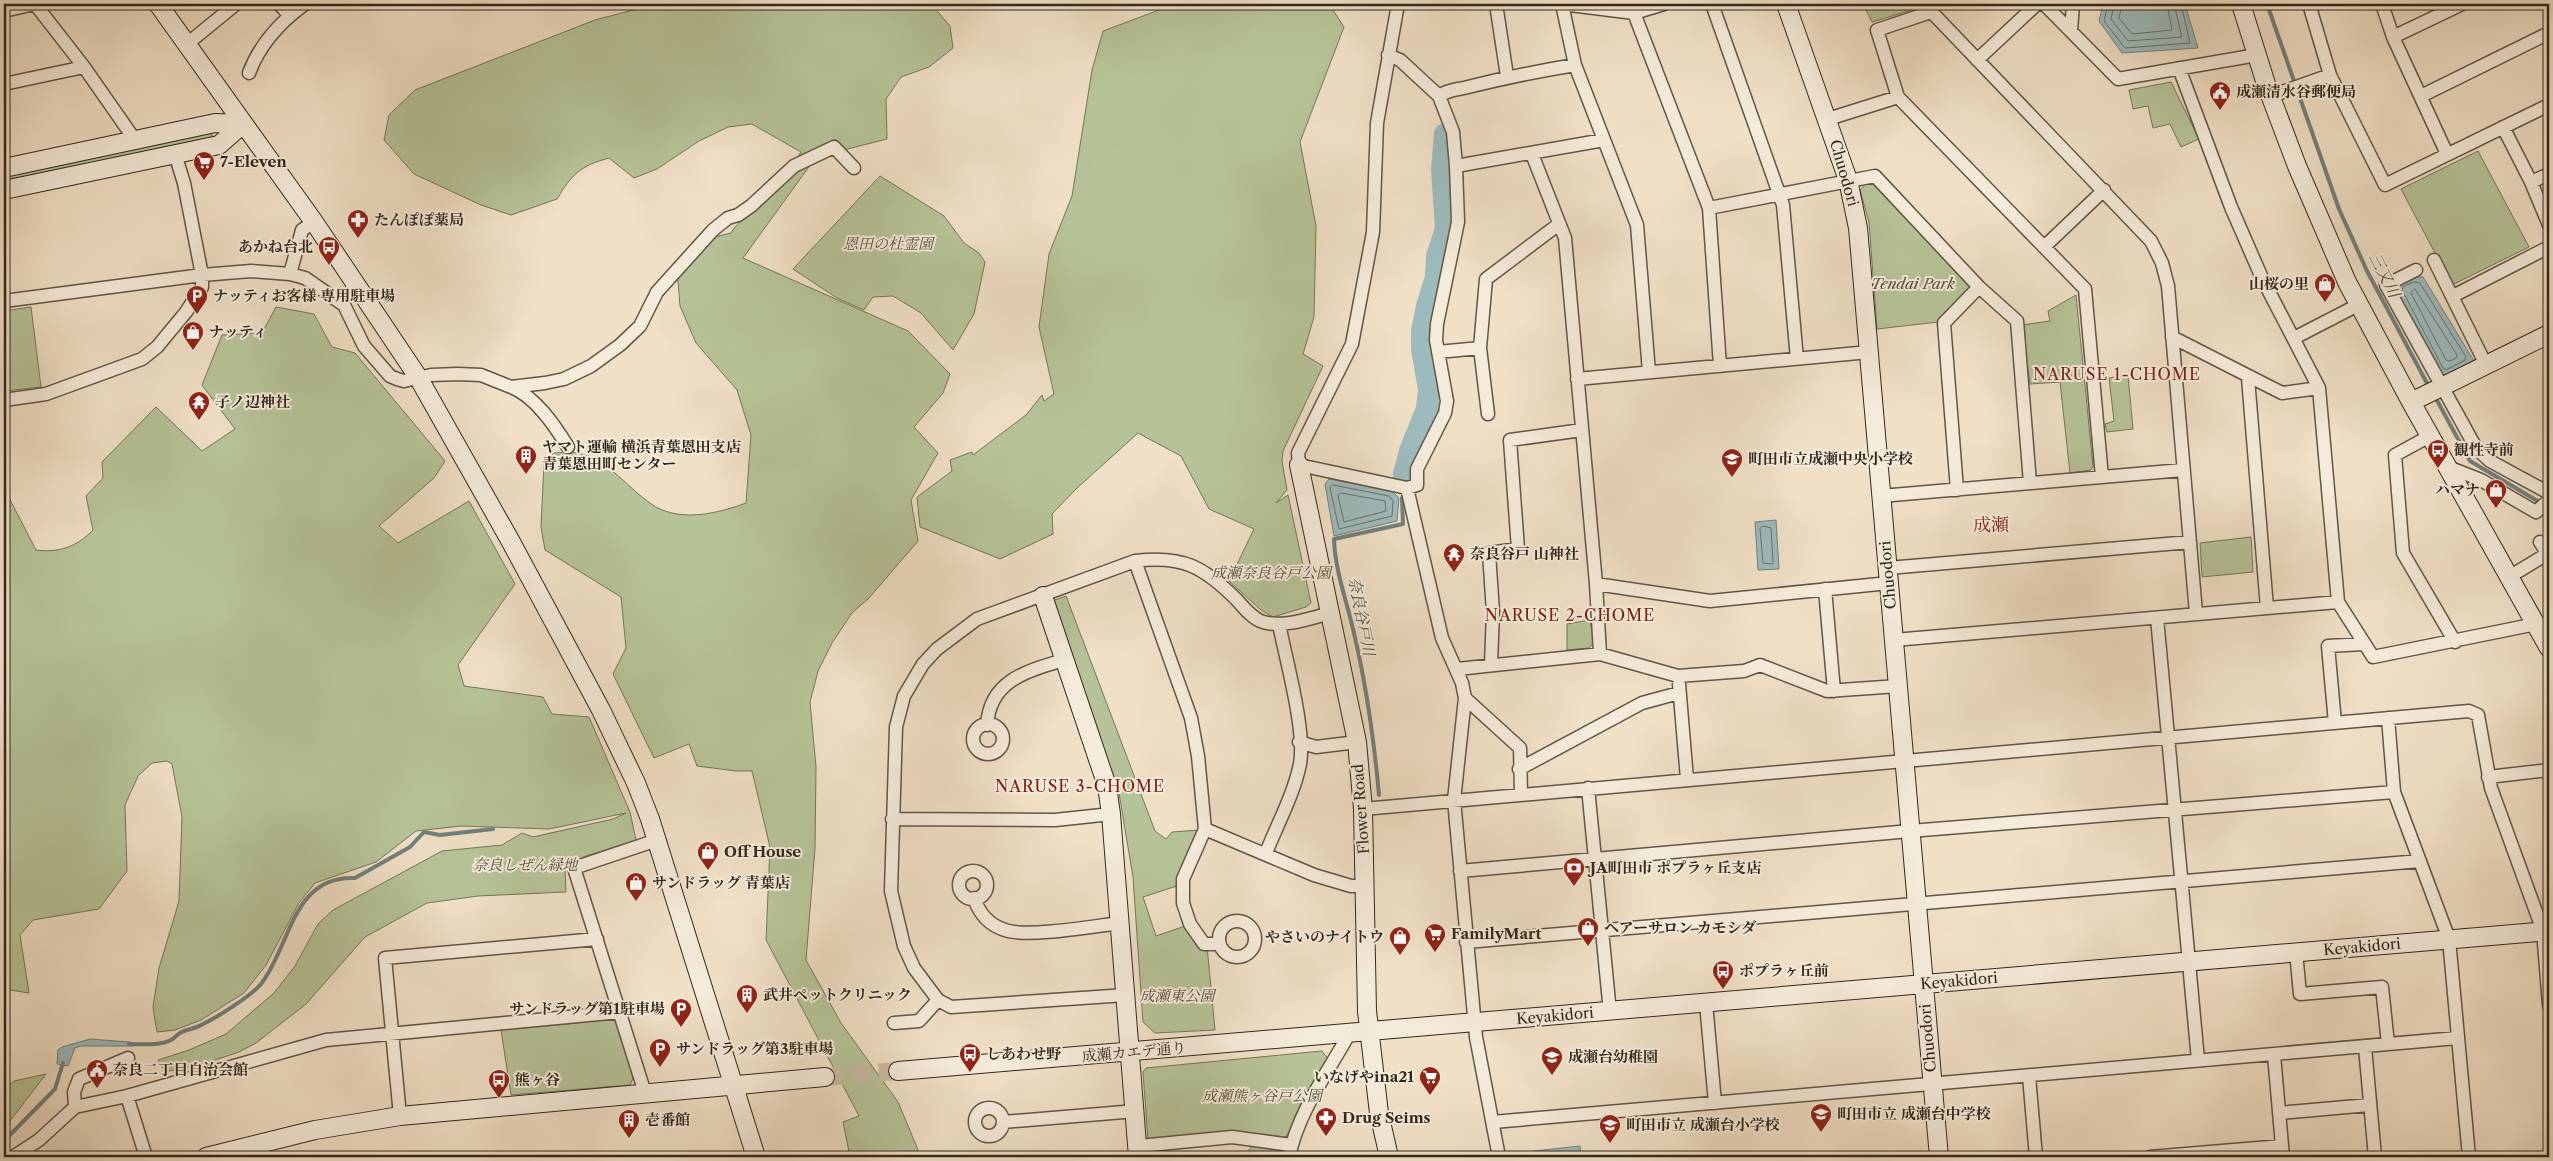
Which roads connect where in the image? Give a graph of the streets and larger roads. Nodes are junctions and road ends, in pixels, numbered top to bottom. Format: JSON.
{"nodes":[{"id":1,"x":34,"y":4,"type":"edge"},
{"id":2,"x":158,"y":4,"type":"edge"},
{"id":3,"x":236,"y":4,"type":"edge"},
{"id":4,"x":279,"y":4,"type":"edge"},
{"id":5,"x":305,"y":4,"type":"edge"},
{"id":6,"x":1398,"y":4,"type":"edge"},
{"id":7,"x":1496,"y":4,"type":"edge"},
{"id":8,"x":1562,"y":4,"type":"edge"},
{"id":9,"x":1664,"y":4,"type":"edge"},
{"id":10,"x":1712,"y":4,"type":"edge"},
{"id":11,"x":1786,"y":4,"type":"edge"},
{"id":12,"x":2037,"y":4,"type":"edge"},
{"id":13,"x":2044,"y":4,"type":"edge"},
{"id":14,"x":2073,"y":4,"type":"edge"},
{"id":15,"x":2241,"y":4,"type":"edge"},
{"id":16,"x":2309,"y":4,"type":"edge"},
{"id":17,"x":2382,"y":4,"type":"edge"},
{"id":18,"x":2462,"y":4,"type":"edge"},
{"id":19,"x":1928,"y":8,"type":"edge"},
{"id":20,"x":4,"y":11,"type":"edge"},
{"id":21,"x":1634,"y":14,"type":"junction"},
{"id":22,"x":289,"y":15,"type":"junction"},
{"id":23,"x":2071,"y":30,"type":"junction"},
{"id":24,"x":2549,"y":33,"type":"edge"},
{"id":25,"x":2393,"y":37,"type":"junction"},
{"id":26,"x":187,"y":44,"type":"junction"},
{"id":27,"x":1388,"y":55,"type":"junction"},
{"id":28,"x":2257,"y":55,"type":"junction"},
{"id":29,"x":1977,"y":60,"type":"junction"},
{"id":30,"x":1575,"y":65,"type":"junction"},
{"id":31,"x":84,"y":67,"type":"junction"},
{"id":32,"x":2179,"y":68,"type":"junction"},
{"id":33,"x":249,"y":73,"type":"dead end"},
{"id":34,"x":2330,"y":75,"type":"junction"},
{"id":35,"x":1507,"y":76,"type":"junction"},
{"id":36,"x":4,"y":84,"type":"edge"},
{"id":37,"x":2279,"y":93,"type":"junction"},
{"id":38,"x":1439,"y":96,"type":"junction"},
{"id":39,"x":2421,"y":96,"type":"junction"},
{"id":40,"x":1898,"y":97,"type":"junction"},
{"id":41,"x":2549,"y":105,"type":"edge"},
{"id":42,"x":1828,"y":119,"type":"junction"},
{"id":43,"x":243,"y":124,"type":"junction"},
{"id":44,"x":2503,"y":127,"type":"junction"},
{"id":45,"x":135,"y":140,"type":"junction"},
{"id":46,"x":1604,"y":140,"type":"junction"},
{"id":47,"x":175,"y":154,"type":"junction"},
{"id":48,"x":1532,"y":154,"type":"junction"},
{"id":49,"x":2447,"y":154,"type":"junction"},
{"id":50,"x":1456,"y":166,"type":"junction"},
{"id":51,"x":4,"y":168,"type":"edge"},
{"id":52,"x":854,"y":168,"type":"dead end"},
{"id":53,"x":2549,"y":174,"type":"edge"},
{"id":54,"x":1848,"y":180,"type":"junction"},
{"id":55,"x":2532,"y":182,"type":"junction"},
{"id":56,"x":4,"y":190,"type":"edge"},
{"id":57,"x":2104,"y":190,"type":"junction"},
{"id":58,"x":1778,"y":194,"type":"junction"},
{"id":59,"x":1709,"y":208,"type":"junction"},
{"id":60,"x":314,"y":222,"type":"junction"},
{"id":61,"x":1559,"y":224,"type":"junction"},
{"id":62,"x":2549,"y":225,"type":"edge"},
{"id":63,"x":2044,"y":247,"type":"junction"},
{"id":64,"x":2549,"y":247,"type":"edge"},
{"id":65,"x":2434,"y":260,"type":"dead end"},
{"id":66,"x":2416,"y":270,"type":"dead end"},
{"id":67,"x":290,"y":274,"type":"junction"},
{"id":68,"x":202,"y":275,"type":"junction"},
{"id":69,"x":1979,"y":287,"type":"junction"},
{"id":70,"x":2453,"y":296,"type":"junction"},
{"id":71,"x":4,"y":301,"type":"edge"},
{"id":72,"x":2358,"y":305,"type":"junction"},
{"id":73,"x":2549,"y":334,"type":"edge"},
{"id":74,"x":2172,"y":337,"type":"junction"},
{"id":75,"x":2294,"y":338,"type":"junction"},
{"id":76,"x":1480,"y":348,"type":"junction"},
{"id":77,"x":1438,"y":352,"type":"junction"},
{"id":78,"x":1869,"y":352,"type":"junction"},
{"id":79,"x":1797,"y":359,"type":"junction"},
{"id":80,"x":2486,"y":365,"type":"junction"},
{"id":81,"x":1720,"y":366,"type":"junction"},
{"id":82,"x":1649,"y":372,"type":"junction"},
{"id":83,"x":418,"y":377,"type":"junction"},
{"id":84,"x":2248,"y":378,"type":"junction"},
{"id":85,"x":1577,"y":379,"type":"junction"},
{"id":86,"x":511,"y":386,"type":"junction"},
{"id":87,"x":2320,"y":388,"type":"junction"},
{"id":88,"x":2428,"y":394,"type":"junction"},
{"id":89,"x":4,"y":400,"type":"edge"},
{"id":90,"x":1488,"y":414,"type":"dead end"},
{"id":91,"x":1582,"y":430,"type":"junction"},
{"id":92,"x":2430,"y":436,"type":"junction"},
{"id":93,"x":568,"y":447,"type":"dead end"},
{"id":94,"x":1299,"y":465,"type":"junction"},
{"id":95,"x":2448,"y":467,"type":"junction"},
{"id":96,"x":2183,"y":470,"type":"junction"},
{"id":97,"x":2102,"y":477,"type":"junction"},
{"id":98,"x":2030,"y":483,"type":"junction"},
{"id":99,"x":1407,"y":488,"type":"junction"},
{"id":100,"x":1957,"y":490,"type":"junction"},
{"id":101,"x":2549,"y":492,"type":"edge"},
{"id":102,"x":1881,"y":496,"type":"junction"},
{"id":103,"x":2549,"y":500,"type":"edge"},
{"id":104,"x":2190,"y":542,"type":"junction"},
{"id":105,"x":2540,"y":542,"type":"dead end"},
{"id":106,"x":2548,"y":555,"type":"edge"},
{"id":107,"x":1135,"y":562,"type":"junction"},
{"id":108,"x":1889,"y":575,"type":"junction"},
{"id":109,"x":2509,"y":577,"type":"junction"},
{"id":110,"x":1596,"y":584,"type":"junction"},
{"id":111,"x":1825,"y":589,"type":"junction"},
{"id":112,"x":1043,"y":596,"type":"junction"},
{"id":113,"x":2338,"y":602,"type":"junction"},
{"id":114,"x":2267,"y":608,"type":"junction"},
{"id":115,"x":1331,"y":613,"type":"junction"},
{"id":116,"x":2196,"y":614,"type":"junction"},
{"id":117,"x":2157,"y":618,"type":"junction"},
{"id":118,"x":1279,"y":624,"type":"junction"},
{"id":119,"x":2536,"y":624,"type":"junction"},
{"id":120,"x":1894,"y":640,"type":"junction"},
{"id":121,"x":2455,"y":642,"type":"junction"},
{"id":122,"x":2364,"y":644,"type":"junction"},
{"id":123,"x":2549,"y":648,"type":"edge"},
{"id":124,"x":1600,"y":654,"type":"junction"},
{"id":125,"x":1064,"y":660,"type":"junction"},
{"id":126,"x":1490,"y":664,"type":"junction"},
{"id":127,"x":1457,"y":669,"type":"junction"},
{"id":128,"x":1678,"y":676,"type":"junction"},
{"id":129,"x":1898,"y":686,"type":"junction"},
{"id":130,"x":1834,"y":691,"type":"junction"},
{"id":131,"x":1679,"y":693,"type":"junction"},
{"id":132,"x":1466,"y":698,"type":"junction"},
{"id":133,"x":2388,"y":718,"type":"junction"},
{"id":134,"x":2335,"y":723,"type":"junction"},
{"id":135,"x":987,"y":725,"type":"dead end"},
{"id":136,"x":2168,"y":738,"type":"junction"},
{"id":137,"x":1300,"y":742,"type":"junction"},
{"id":138,"x":1356,"y":742,"type":"junction"},
{"id":139,"x":1904,"y":760,"type":"junction"},
{"id":140,"x":1519,"y":770,"type":"junction"},
{"id":141,"x":2549,"y":770,"type":"edge"},
{"id":142,"x":2488,"y":777,"type":"junction"},
{"id":143,"x":1687,"y":779,"type":"junction"},
{"id":144,"x":1588,"y":788,"type":"junction"},
{"id":145,"x":2394,"y":792,"type":"junction"},
{"id":146,"x":1521,"y":794,"type":"junction"},
{"id":147,"x":1454,"y":800,"type":"junction"},
{"id":148,"x":1363,"y":809,"type":"junction"},
{"id":149,"x":2174,"y":809,"type":"junction"},
{"id":150,"x":1112,"y":814,"type":"junction"},
{"id":151,"x":892,"y":819,"type":"junction"},
{"id":152,"x":1205,"y":829,"type":"junction"},
{"id":153,"x":1910,"y":831,"type":"junction"},
{"id":154,"x":657,"y":840,"type":"junction"},
{"id":155,"x":1266,"y":854,"type":"junction"},
{"id":156,"x":1595,"y":860,"type":"junction"},
{"id":157,"x":2420,"y":861,"type":"junction"},
{"id":158,"x":1460,"y":871,"type":"junction"},
{"id":159,"x":2180,"y":881,"type":"junction"},
{"id":160,"x":1365,"y":886,"type":"junction"},
{"id":161,"x":974,"y":898,"type":"dead end"},
{"id":162,"x":1917,"y":903,"type":"junction"},
{"id":163,"x":1120,"y":923,"type":"junction"},
{"id":164,"x":1601,"y":930,"type":"junction"},
{"id":165,"x":2546,"y":931,"type":"edge"},
{"id":166,"x":597,"y":939,"type":"junction"},
{"id":167,"x":2449,"y":939,"type":"junction"},
{"id":168,"x":1466,"y":942,"type":"junction"},
{"id":169,"x":1220,"y":944,"type":"dead end"},
{"id":170,"x":2296,"y":952,"type":"junction"},
{"id":171,"x":2188,"y":962,"type":"junction"},
{"id":172,"x":1924,"y":984,"type":"junction"},
{"id":173,"x":1126,"y":995,"type":"junction"},
{"id":174,"x":938,"y":1000,"type":"junction"},
{"id":175,"x":1706,"y":1003,"type":"junction"},
{"id":176,"x":2549,"y":1005,"type":"edge"},
{"id":177,"x":620,"y":1012,"type":"junction"},
{"id":178,"x":1610,"y":1012,"type":"junction"},
{"id":179,"x":894,"y":1023,"type":"dead end"},
{"id":180,"x":1474,"y":1024,"type":"junction"},
{"id":181,"x":1369,"y":1032,"type":"junction"},
{"id":182,"x":391,"y":1034,"type":"junction"},
{"id":183,"x":1349,"y":1034,"type":"junction"},
{"id":184,"x":2457,"y":1038,"type":"junction"},
{"id":185,"x":2388,"y":1044,"type":"junction"},
{"id":186,"x":2365,"y":1047,"type":"junction"},
{"id":187,"x":1131,"y":1052,"type":"junction"},
{"id":188,"x":2274,"y":1055,"type":"junction"},
{"id":189,"x":128,"y":1058,"type":"dead end"},
{"id":190,"x":2198,"y":1060,"type":"junction"},
{"id":191,"x":898,"y":1071,"type":"tunnel mouth"},
{"id":192,"x":2028,"y":1076,"type":"junction"},
{"id":193,"x":825,"y":1077,"type":"tunnel mouth"},
{"id":194,"x":1932,"y":1084,"type":"junction"},
{"id":195,"x":734,"y":1085,"type":"junction"},
{"id":196,"x":645,"y":1093,"type":"junction"},
{"id":197,"x":126,"y":1096,"type":"junction"},
{"id":198,"x":1715,"y":1103,"type":"junction"},
{"id":199,"x":2369,"y":1106,"type":"junction"},
{"id":200,"x":75,"y":1107,"type":"junction"},
{"id":201,"x":1136,"y":1111,"type":"junction"},
{"id":202,"x":2279,"y":1113,"type":"junction"},
{"id":203,"x":400,"y":1116,"type":"junction"},
{"id":204,"x":1003,"y":1122,"type":"dead end"},
{"id":205,"x":1493,"y":1122,"type":"junction"},
{"id":206,"x":1290,"y":1151,"type":"edge"},
{"id":207,"x":1139,"y":1152,"type":"edge"},
{"id":208,"x":2283,"y":1152,"type":"edge"},
{"id":209,"x":13,"y":1157,"type":"edge"},
{"id":210,"x":146,"y":1157,"type":"edge"},
{"id":211,"x":206,"y":1157,"type":"edge"},
{"id":212,"x":756,"y":1157,"type":"edge"},
{"id":213,"x":1389,"y":1157,"type":"edge"},
{"id":214,"x":1499,"y":1157,"type":"edge"},
{"id":215,"x":1939,"y":1157,"type":"edge"},
{"id":216,"x":2036,"y":1157,"type":"edge"},
{"id":217,"x":2150,"y":1157,"type":"edge"},
{"id":218,"x":2375,"y":1157,"type":"edge"},
{"id":219,"x":2469,"y":1157,"type":"edge"}],
"edges":[{"from":1,"to":20,"type":"street"},
{"from":1,"to":31,"type":"street"},
{"from":2,"to":26,"type":"street"},
{"from":3,"to":26,"type":"street"},
{"from":4,"to":22,"type":"street"},
{"from":5,"to":22,"type":"street"},
{"from":6,"to":27,"type":"street"},
{"from":7,"to":35,"type":"street"},
{"from":8,"to":21,"type":"street"},
{"from":8,"to":30,"type":"street"},
{"from":9,"to":21,"type":"street"},
{"from":10,"to":58,"type":"street"},
{"from":11,"to":42,"type":"street","name":"Chuodori"},
{"from":12,"to":29,"type":"street"},
{"from":13,"to":23,"type":"street"},
{"from":14,"to":23,"type":"street"},
{"from":15,"to":28,"type":"street"},
{"from":16,"to":34,"type":"street"},
{"from":17,"to":25,"type":"street"},
{"from":18,"to":25,"type":"street"},
{"from":19,"to":29,"type":"street"},
{"from":19,"to":40,"type":"street"},
{"from":21,"to":59,"type":"street"},
{"from":22,"to":33,"type":"street"},
{"from":23,"to":32,"type":"street"},
{"from":24,"to":39,"type":"street"},
{"from":25,"to":39,"type":"street"},
{"from":26,"to":43,"type":"street"},
{"from":27,"to":38,"type":"street"},
{"from":27,"to":94,"type":"street"},
{"from":28,"to":32,"type":"street"},
{"from":28,"to":37,"type":"street"},
{"from":29,"to":57,"type":"street"},
{"from":30,"to":35,"type":"street"},
{"from":30,"to":46,"type":"street"},
{"from":31,"to":36,"type":"street"},
{"from":31,"to":45,"type":"street"},
{"from":32,"to":75,"type":"street"},
{"from":34,"to":37,"type":"street"},
{"from":34,"to":49,"type":"street"},
{"from":35,"to":38,"type":"street"},
{"from":37,"to":72,"type":"street"},
{"from":38,"to":50,"type":"street"},
{"from":39,"to":49,"type":"street"},
{"from":40,"to":42,"type":"street"},
{"from":40,"to":63,"type":"street"},
{"from":41,"to":44,"type":"street"},
{"from":42,"to":54,"type":"street","name":"Chuodori"},
{"from":43,"to":45,"type":"street"},
{"from":43,"to":47,"type":"street"},
{"from":43,"to":60,"type":"street"},
{"from":44,"to":49,"type":"street"},
{"from":44,"to":55,"type":"street"},
{"from":45,"to":51,"type":"street"},
{"from":46,"to":48,"type":"street"},
{"from":46,"to":82,"type":"street"},
{"from":47,"to":56,"type":"street"},
{"from":47,"to":68,"type":"street"},
{"from":48,"to":50,"type":"street"},
{"from":48,"to":61,"type":"street"},
{"from":50,"to":77,"type":"street"},
{"from":52,"to":86,"type":"street"},
{"from":53,"to":55,"type":"street"},
{"from":54,"to":58,"type":"street"},
{"from":54,"to":69,"type":"street"},
{"from":54,"to":78,"type":"street","name":"Chuodori"},
{"from":55,"to":62,"type":"street"},
{"from":57,"to":63,"type":"street"},
{"from":57,"to":74,"type":"street"},
{"from":58,"to":59,"type":"street"},
{"from":58,"to":79,"type":"street"},
{"from":59,"to":81,"type":"street"},
{"from":60,"to":67,"type":"street"},
{"from":60,"to":83,"type":"street"},
{"from":61,"to":76,"type":"street"},
{"from":61,"to":85,"type":"street"},
{"from":63,"to":97,"type":"street"},
{"from":64,"to":70,"type":"street"},
{"from":65,"to":70,"type":"street"},
{"from":66,"to":88,"type":"street"},
{"from":67,"to":68,"type":"street"},
{"from":67,"to":83,"type":"street"},
{"from":68,"to":71,"type":"street"},
{"from":68,"to":89,"type":"street"},
{"from":69,"to":98,"type":"street"},
{"from":69,"to":100,"type":"street"},
{"from":70,"to":80,"type":"street"},
{"from":72,"to":75,"type":"street"},
{"from":72,"to":88,"type":"street"},
{"from":73,"to":80,"type":"street"},
{"from":74,"to":84,"type":"street"},
{"from":74,"to":96,"type":"street"},
{"from":75,"to":87,"type":"street"},
{"from":76,"to":77,"type":"street"},
{"from":76,"to":90,"type":"street"},
{"from":77,"to":99,"type":"street"},
{"from":78,"to":79,"type":"street"},
{"from":78,"to":102,"type":"street","name":"Chuodori"},
{"from":79,"to":81,"type":"street"},
{"from":80,"to":88,"type":"street"},
{"from":81,"to":82,"type":"street"},
{"from":82,"to":85,"type":"street"},
{"from":83,"to":86,"type":"street"},
{"from":83,"to":154,"type":"street"},
{"from":84,"to":87,"type":"street"},
{"from":84,"to":114,"type":"street"},
{"from":85,"to":91,"type":"street"},
{"from":86,"to":93,"type":"street"},
{"from":87,"to":113,"type":"street"},
{"from":88,"to":92,"type":"street"},
{"from":88,"to":101,"type":"street"},
{"from":91,"to":110,"type":"street"},
{"from":91,"to":126,"type":"street"},
{"from":92,"to":95,"type":"street"},
{"from":92,"to":121,"type":"street"},
{"from":94,"to":99,"type":"street"},
{"from":94,"to":115,"type":"street","name":"Flower Road"},
{"from":95,"to":103,"type":"street"},
{"from":95,"to":109,"type":"street"},
{"from":96,"to":97,"type":"street"},
{"from":96,"to":104,"type":"street"},
{"from":97,"to":98,"type":"street"},
{"from":98,"to":100,"type":"street"},
{"from":99,"to":127,"type":"street"},
{"from":100,"to":102,"type":"street"},
{"from":102,"to":108,"type":"street","name":"Chuodori"},
{"from":104,"to":108,"type":"street"},
{"from":104,"to":116,"type":"street"},
{"from":105,"to":106,"type":"street"},
{"from":106,"to":109,"type":"street"},
{"from":107,"to":112,"type":"street"},
{"from":107,"to":118,"type":"street"},
{"from":107,"to":152,"type":"street"},
{"from":108,"to":111,"type":"street"},
{"from":108,"to":120,"type":"street","name":"Chuodori"},
{"from":109,"to":119,"type":"street"},
{"from":110,"to":111,"type":"street"},
{"from":110,"to":124,"type":"street"},
{"from":111,"to":130,"type":"street"},
{"from":112,"to":125,"type":"street"},
{"from":112,"to":151,"type":"street"},
{"from":113,"to":114,"type":"street"},
{"from":113,"to":122,"type":"street"},
{"from":114,"to":116,"type":"street"},
{"from":115,"to":118,"type":"street"},
{"from":115,"to":138,"type":"street","name":"Flower Road"},
{"from":116,"to":117,"type":"street"},
{"from":117,"to":120,"type":"street"},
{"from":117,"to":136,"type":"street"},
{"from":118,"to":137,"type":"street"},
{"from":119,"to":121,"type":"street"},
{"from":119,"to":123,"type":"street"},
{"from":120,"to":129,"type":"street","name":"Chuodori"},
{"from":121,"to":122,"type":"street"},
{"from":122,"to":134,"type":"street"},
{"from":124,"to":126,"type":"street"},
{"from":124,"to":128,"type":"street"},
{"from":125,"to":135,"type":"street"},
{"from":125,"to":150,"type":"street"},
{"from":126,"to":127,"type":"street"},
{"from":127,"to":132,"type":"street"},
{"from":128,"to":130,"type":"street"},
{"from":128,"to":131,"type":"street"},
{"from":129,"to":130,"type":"street"},
{"from":129,"to":139,"type":"street","name":"Chuodori"},
{"from":131,"to":140,"type":"street"},
{"from":131,"to":143,"type":"street"},
{"from":132,"to":140,"type":"street"},
{"from":132,"to":147,"type":"street"},
{"from":133,"to":134,"type":"street"},
{"from":133,"to":142,"type":"street"},
{"from":133,"to":145,"type":"street"},
{"from":134,"to":136,"type":"street"},
{"from":136,"to":139,"type":"street"},
{"from":136,"to":149,"type":"street"},
{"from":137,"to":138,"type":"street"},
{"from":137,"to":155,"type":"street"},
{"from":138,"to":148,"type":"street","name":"Flower Road"},
{"from":139,"to":143,"type":"street"},
{"from":139,"to":153,"type":"street","name":"Chuodori"},
{"from":140,"to":146,"type":"street"},
{"from":141,"to":142,"type":"street"},
{"from":142,"to":165,"type":"street"},
{"from":143,"to":144,"type":"street"},
{"from":144,"to":146,"type":"street"},
{"from":144,"to":156,"type":"street"},
{"from":145,"to":149,"type":"street"},
{"from":145,"to":157,"type":"street"},
{"from":146,"to":147,"type":"street"},
{"from":147,"to":148,"type":"street"},
{"from":147,"to":158,"type":"street"},
{"from":148,"to":160,"type":"street","name":"Flower Road"},
{"from":149,"to":153,"type":"street"},
{"from":149,"to":159,"type":"street"},
{"from":150,"to":151,"type":"street"},
{"from":150,"to":163,"type":"street"},
{"from":151,"to":174,"type":"street"},
{"from":152,"to":155,"type":"street"},
{"from":152,"to":169,"type":"street"},
{"from":153,"to":156,"type":"street"},
{"from":153,"to":162,"type":"street","name":"Chuodori"},
{"from":154,"to":166,"type":"street"},
{"from":154,"to":195,"type":"street"},
{"from":155,"to":160,"type":"street"},
{"from":156,"to":158,"type":"street"},
{"from":156,"to":164,"type":"street"},
{"from":157,"to":159,"type":"street"},
{"from":157,"to":167,"type":"street"},
{"from":158,"to":168,"type":"street"},
{"from":159,"to":162,"type":"street"},
{"from":159,"to":171,"type":"street"},
{"from":160,"to":181,"type":"street","name":"Flower Road"},
{"from":161,"to":163,"type":"street"},
{"from":162,"to":164,"type":"street"},
{"from":162,"to":172,"type":"street","name":"Chuodori"},
{"from":163,"to":173,"type":"street"},
{"from":164,"to":168,"type":"street"},
{"from":164,"to":178,"type":"street"},
{"from":165,"to":167,"type":"street","name":"Keyakidori"},
{"from":165,"to":176,"type":"street"},
{"from":166,"to":177,"type":"street"},
{"from":166,"to":182,"type":"street"},
{"from":167,"to":170,"type":"street","name":"Keyakidori"},
{"from":167,"to":184,"type":"street"},
{"from":168,"to":180,"type":"street"},
{"from":170,"to":171,"type":"street","name":"Keyakidori"},
{"from":170,"to":185,"type":"street"},
{"from":171,"to":172,"type":"street","name":"Keyakidori"},
{"from":171,"to":190,"type":"street"},
{"from":172,"to":175,"type":"street","name":"Keyakidori"},
{"from":172,"to":194,"type":"street","name":"Chuodori"},
{"from":173,"to":174,"type":"street"},
{"from":173,"to":187,"type":"street"},
{"from":174,"to":179,"type":"street"},
{"from":175,"to":178,"type":"street","name":"Keyakidori"},
{"from":175,"to":198,"type":"street"},
{"from":177,"to":182,"type":"street"},
{"from":177,"to":196,"type":"street"},
{"from":178,"to":180,"type":"street","name":"Keyakidori"},
{"from":180,"to":181,"type":"street","name":"Keyakidori"},
{"from":180,"to":205,"type":"street"},
{"from":181,"to":183,"type":"street","name":"成瀬カエデ通り"},
{"from":181,"to":213,"type":"street","name":"Flower Road"},
{"from":182,"to":197,"type":"street"},
{"from":182,"to":203,"type":"street"},
{"from":183,"to":187,"type":"street","name":"成瀬カエデ通り"},
{"from":183,"to":206,"type":"street"},
{"from":184,"to":185,"type":"street"},
{"from":184,"to":219,"type":"street"},
{"from":185,"to":186,"type":"street"},
{"from":186,"to":188,"type":"street"},
{"from":186,"to":199,"type":"street"},
{"from":187,"to":191,"type":"street","name":"成瀬カエデ通り"},
{"from":187,"to":201,"type":"street"},
{"from":188,"to":190,"type":"street"},
{"from":188,"to":202,"type":"street"},
{"from":189,"to":200,"type":"street"},
{"from":190,"to":192,"type":"street"},
{"from":192,"to":194,"type":"street"},
{"from":192,"to":216,"type":"street"},
{"from":193,"to":195,"type":"street"},
{"from":194,"to":198,"type":"street"},
{"from":194,"to":215,"type":"street","name":"Chuodori"},
{"from":195,"to":196,"type":"street"},
{"from":195,"to":212,"type":"street"},
{"from":196,"to":203,"type":"street"},
{"from":197,"to":200,"type":"street"},
{"from":197,"to":210,"type":"street"},
{"from":198,"to":205,"type":"street"},
{"from":199,"to":202,"type":"street"},
{"from":199,"to":218,"type":"street"},
{"from":200,"to":209,"type":"street"},
{"from":201,"to":204,"type":"street"},
{"from":201,"to":207,"type":"street"},
{"from":202,"to":208,"type":"street"},
{"from":203,"to":211,"type":"street"},
{"from":205,"to":214,"type":"street"},
{"from":206,"to":207,"type":"street"},
{"from":208,"to":217,"type":"street"}]}
